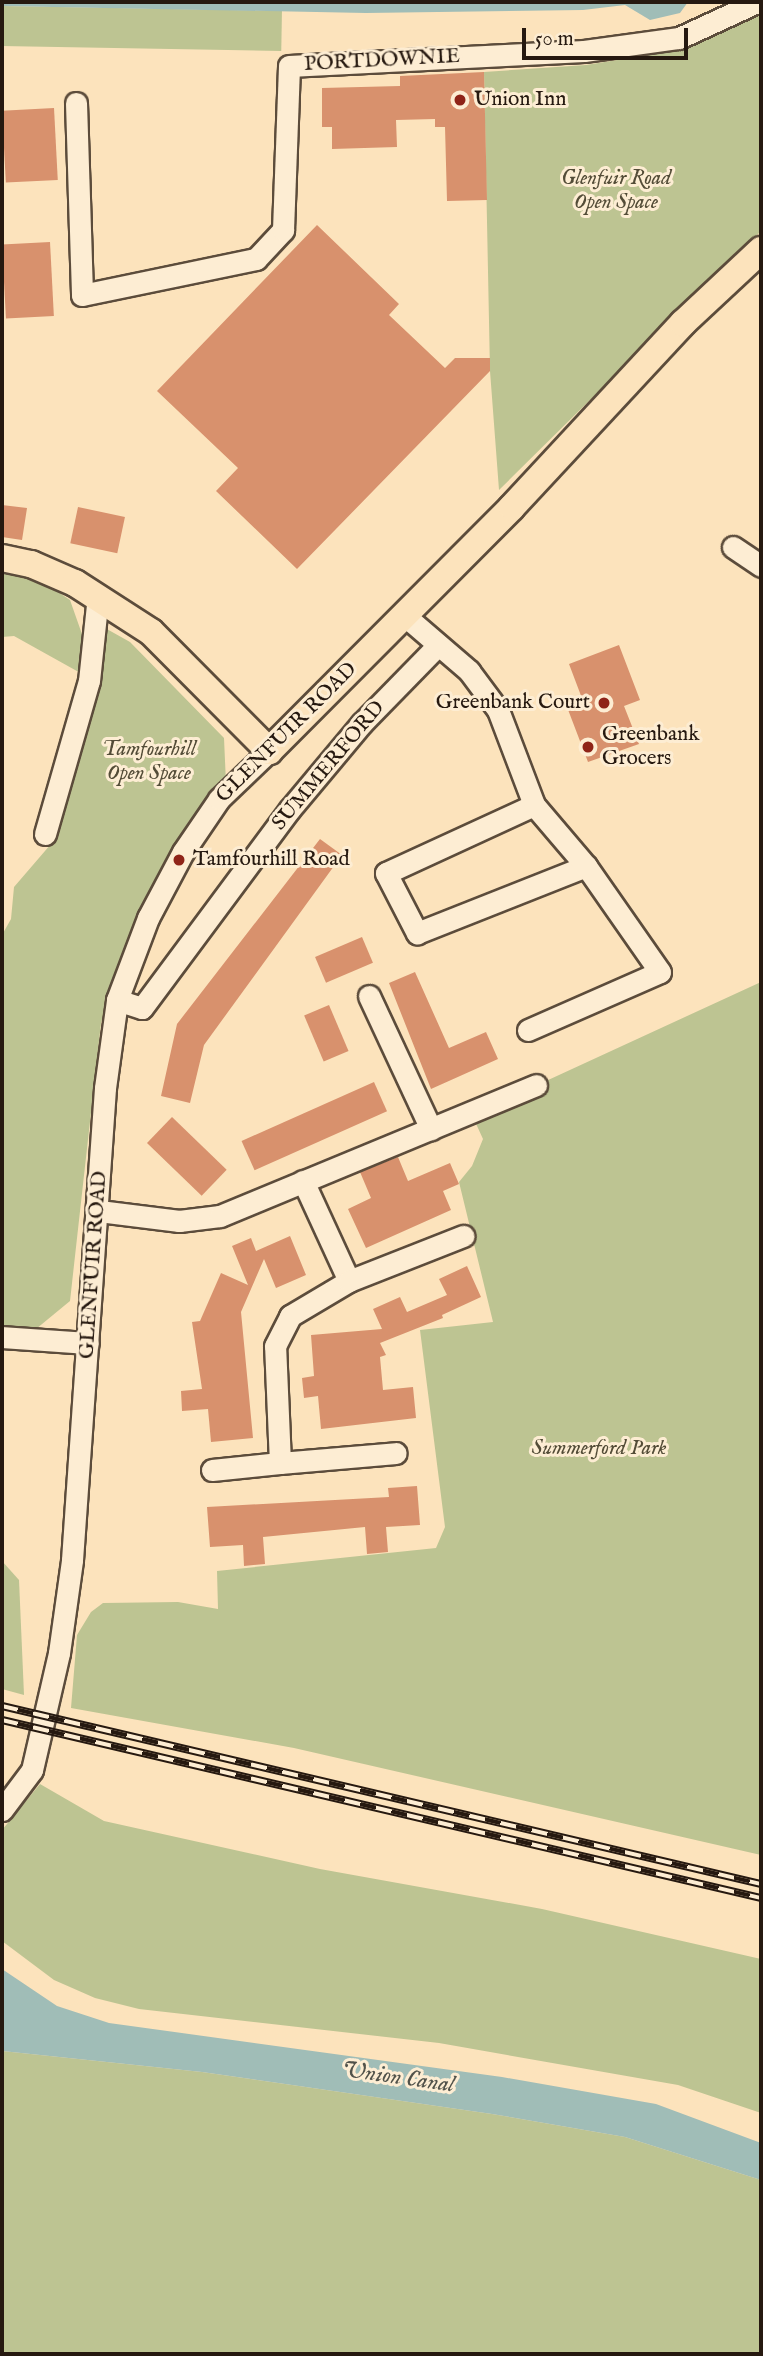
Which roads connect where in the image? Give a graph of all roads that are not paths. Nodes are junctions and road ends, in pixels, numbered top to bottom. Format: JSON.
{"nodes":[{"id":1,"x":757,"y":2,"type":"edge"},
{"id":2,"x":76,"y":103,"type":"dead end"},
{"id":3,"x":761,"y":250,"type":"edge"},
{"id":4,"x":733,"y":547,"type":"dead end"},
{"id":5,"x":2,"y":558,"type":"edge"},
{"id":6,"x":761,"y":566,"type":"edge"},
{"id":7,"x":99,"y":595,"type":"junction"},
{"id":8,"x":404,"y":615,"type":"junction"},
{"id":9,"x":438,"y":645,"type":"junction"},
{"id":10,"x":269,"y":751,"type":"junction"},
{"id":11,"x":534,"y":806,"type":"junction"},
{"id":12,"x":46,"y":834,"type":"dead end"},
{"id":13,"x":586,"y":866,"type":"junction"},
{"id":14,"x":369,"y":996,"type":"dead end"},
{"id":15,"x":117,"y":1000,"type":"junction"},
{"id":16,"x":528,"y":1030,"type":"dead end"},
{"id":17,"x":536,"y":1085,"type":"dead end"},
{"id":18,"x":431,"y":1129,"type":"junction"},
{"id":19,"x":303,"y":1181,"type":"junction"},
{"id":20,"x":99,"y":1211,"type":"junction"},
{"id":21,"x":463,"y":1236,"type":"dead end"},
{"id":22,"x":349,"y":1281,"type":"junction"},
{"id":23,"x":2,"y":1337,"type":"edge"},
{"id":24,"x":89,"y":1343,"type":"junction"},
{"id":25,"x":396,"y":1453,"type":"dead end"},
{"id":26,"x":280,"y":1463,"type":"junction"},
{"id":27,"x":212,"y":1470,"type":"dead end"},
{"id":28,"x":2,"y":1810,"type":"edge"}],
"edges":[{"from":1,"to":2,"type":"street","name":"PORTDOWNIE"},
{"from":3,"to":8,"type":"main road","name":"GLENFUIR ROAD"},
{"from":4,"to":6,"type":"street"},
{"from":5,"to":7,"type":"main road"},
{"from":7,"to":10,"type":"main road"},
{"from":7,"to":12,"type":"street"},
{"from":8,"to":9,"type":"street"},
{"from":8,"to":10,"type":"main road","name":"GLENFUIR ROAD"},
{"from":9,"to":11,"type":"street"},
{"from":9,"to":15,"type":"street","name":"SUMMERFORD"},
{"from":10,"to":15,"type":"street","name":"GLENFUIR ROAD"},
{"from":11,"to":13,"type":"street"},
{"from":11,"to":13,"type":"street"},
{"from":13,"to":16,"type":"street"},
{"from":14,"to":18,"type":"street"},
{"from":15,"to":20,"type":"street","name":"GLENFUIR ROAD"},
{"from":17,"to":18,"type":"street"},
{"from":18,"to":19,"type":"street"},
{"from":19,"to":20,"type":"street"},
{"from":19,"to":22,"type":"street"},
{"from":20,"to":24,"type":"street","name":"GLENFUIR ROAD"},
{"from":21,"to":22,"type":"street"},
{"from":22,"to":26,"type":"street"},
{"from":23,"to":24,"type":"street"},
{"from":24,"to":28,"type":"street","name":"GLENFUIR ROAD"},
{"from":25,"to":26,"type":"street"},
{"from":26,"to":27,"type":"street"}]}
